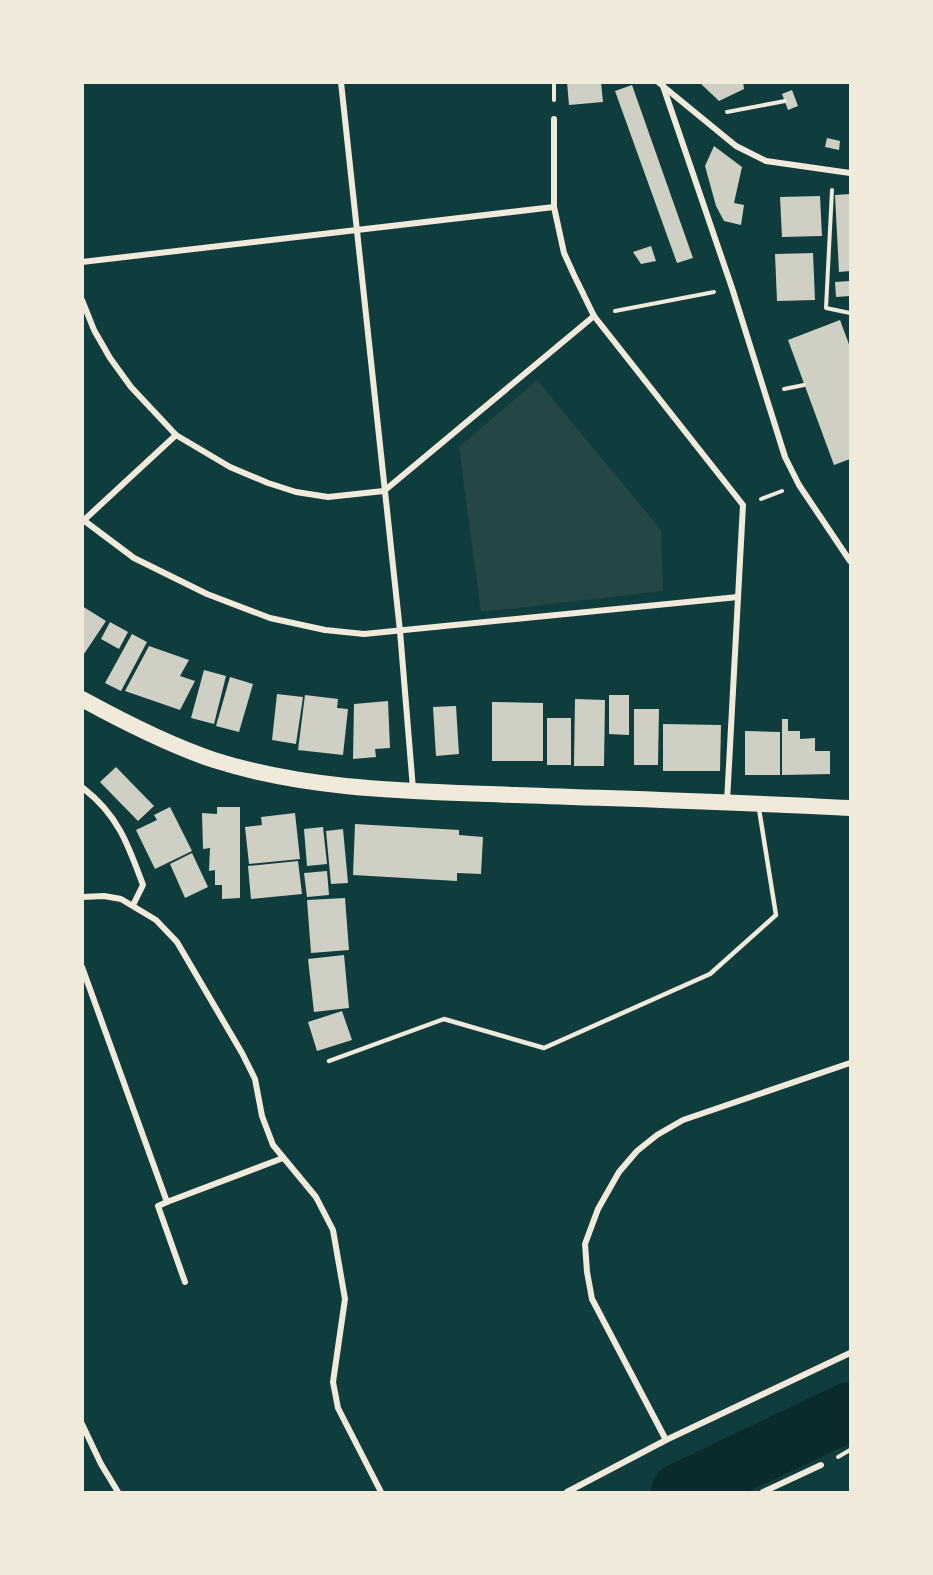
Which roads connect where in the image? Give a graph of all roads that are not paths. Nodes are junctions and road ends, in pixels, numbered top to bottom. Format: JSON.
{"nodes":[{"id":1,"x":341,"y":82,"type":"edge"},
{"id":2,"x":661,"y":84,"type":"edge"},
{"id":3,"x":554,"y":119,"type":"dead end"},
{"id":4,"x":850,"y":173,"type":"edge"},
{"id":5,"x":554,"y":207,"type":"junction"},
{"id":6,"x":356,"y":230,"type":"junction"},
{"id":7,"x":82,"y":262,"type":"edge"},
{"id":8,"x":82,"y":300,"type":"edge"},
{"id":9,"x":594,"y":316,"type":"junction"},
{"id":10,"x":176,"y":435,"type":"junction"},
{"id":11,"x":384,"y":491,"type":"junction"},
{"id":12,"x":83,"y":520,"type":"edge"},
{"id":13,"x":850,"y":561,"type":"edge"},
{"id":14,"x":738,"y":597,"type":"junction"},
{"id":15,"x":400,"y":631,"type":"junction"},
{"id":16,"x":82,"y":699,"type":"edge"},
{"id":17,"x":83,"y":788,"type":"edge"},
{"id":18,"x":413,"y":791,"type":"junction"},
{"id":19,"x":727,"y":802,"type":"junction"},
{"id":20,"x":758,"y":803,"type":"junction"},
{"id":21,"x":850,"y":808,"type":"edge"},
{"id":22,"x":82,"y":897,"type":"edge"},
{"id":23,"x":133,"y":905,"type":"junction"},
{"id":24,"x":82,"y":967,"type":"edge"},
{"id":25,"x":329,"y":1061,"type":"dead end"},
{"id":26,"x":850,"y":1064,"type":"edge"},
{"id":27,"x":283,"y":1158,"type":"junction"},
{"id":28,"x":167,"y":1202,"type":"junction"},
{"id":29,"x":184,"y":1282,"type":"dead end"},
{"id":30,"x":850,"y":1353,"type":"edge"},
{"id":31,"x":82,"y":1424,"type":"edge"},
{"id":32,"x":666,"y":1440,"type":"junction"},
{"id":33,"x":821,"y":1465,"type":"dead end"},
{"id":34,"x":118,"y":1492,"type":"edge"},
{"id":35,"x":381,"y":1492,"type":"edge"},
{"id":36,"x":567,"y":1492,"type":"edge"},
{"id":37,"x":763,"y":1492,"type":"edge"}],
"edges":[{"from":1,"to":6,"type":"street"},
{"from":2,"to":4,"type":"street"},
{"from":2,"to":13,"type":"street"},
{"from":3,"to":5,"type":"street"},
{"from":5,"to":6,"type":"street"},
{"from":5,"to":9,"type":"street"},
{"from":6,"to":7,"type":"street"},
{"from":6,"to":11,"type":"street"},
{"from":8,"to":10,"type":"street"},
{"from":9,"to":11,"type":"street"},
{"from":9,"to":14,"type":"street"},
{"from":10,"to":11,"type":"street"},
{"from":10,"to":12,"type":"street"},
{"from":11,"to":15,"type":"street"},
{"from":12,"to":15,"type":"street"},
{"from":14,"to":15,"type":"street"},
{"from":14,"to":19,"type":"street"},
{"from":15,"to":18,"type":"street"},
{"from":16,"to":18,"type":"highway"},
{"from":17,"to":23,"type":"street"},
{"from":18,"to":19,"type":"highway"},
{"from":19,"to":20,"type":"highway"},
{"from":20,"to":21,"type":"highway"},
{"from":20,"to":25,"type":"lane"},
{"from":22,"to":23,"type":"street"},
{"from":23,"to":27,"type":"street"},
{"from":24,"to":28,"type":"street"},
{"from":26,"to":32,"type":"street"},
{"from":27,"to":28,"type":"street"},
{"from":27,"to":35,"type":"street"},
{"from":28,"to":29,"type":"street"},
{"from":30,"to":32,"type":"street"},
{"from":31,"to":34,"type":"street"},
{"from":32,"to":36,"type":"street"},
{"from":33,"to":37,"type":"street"}]}
